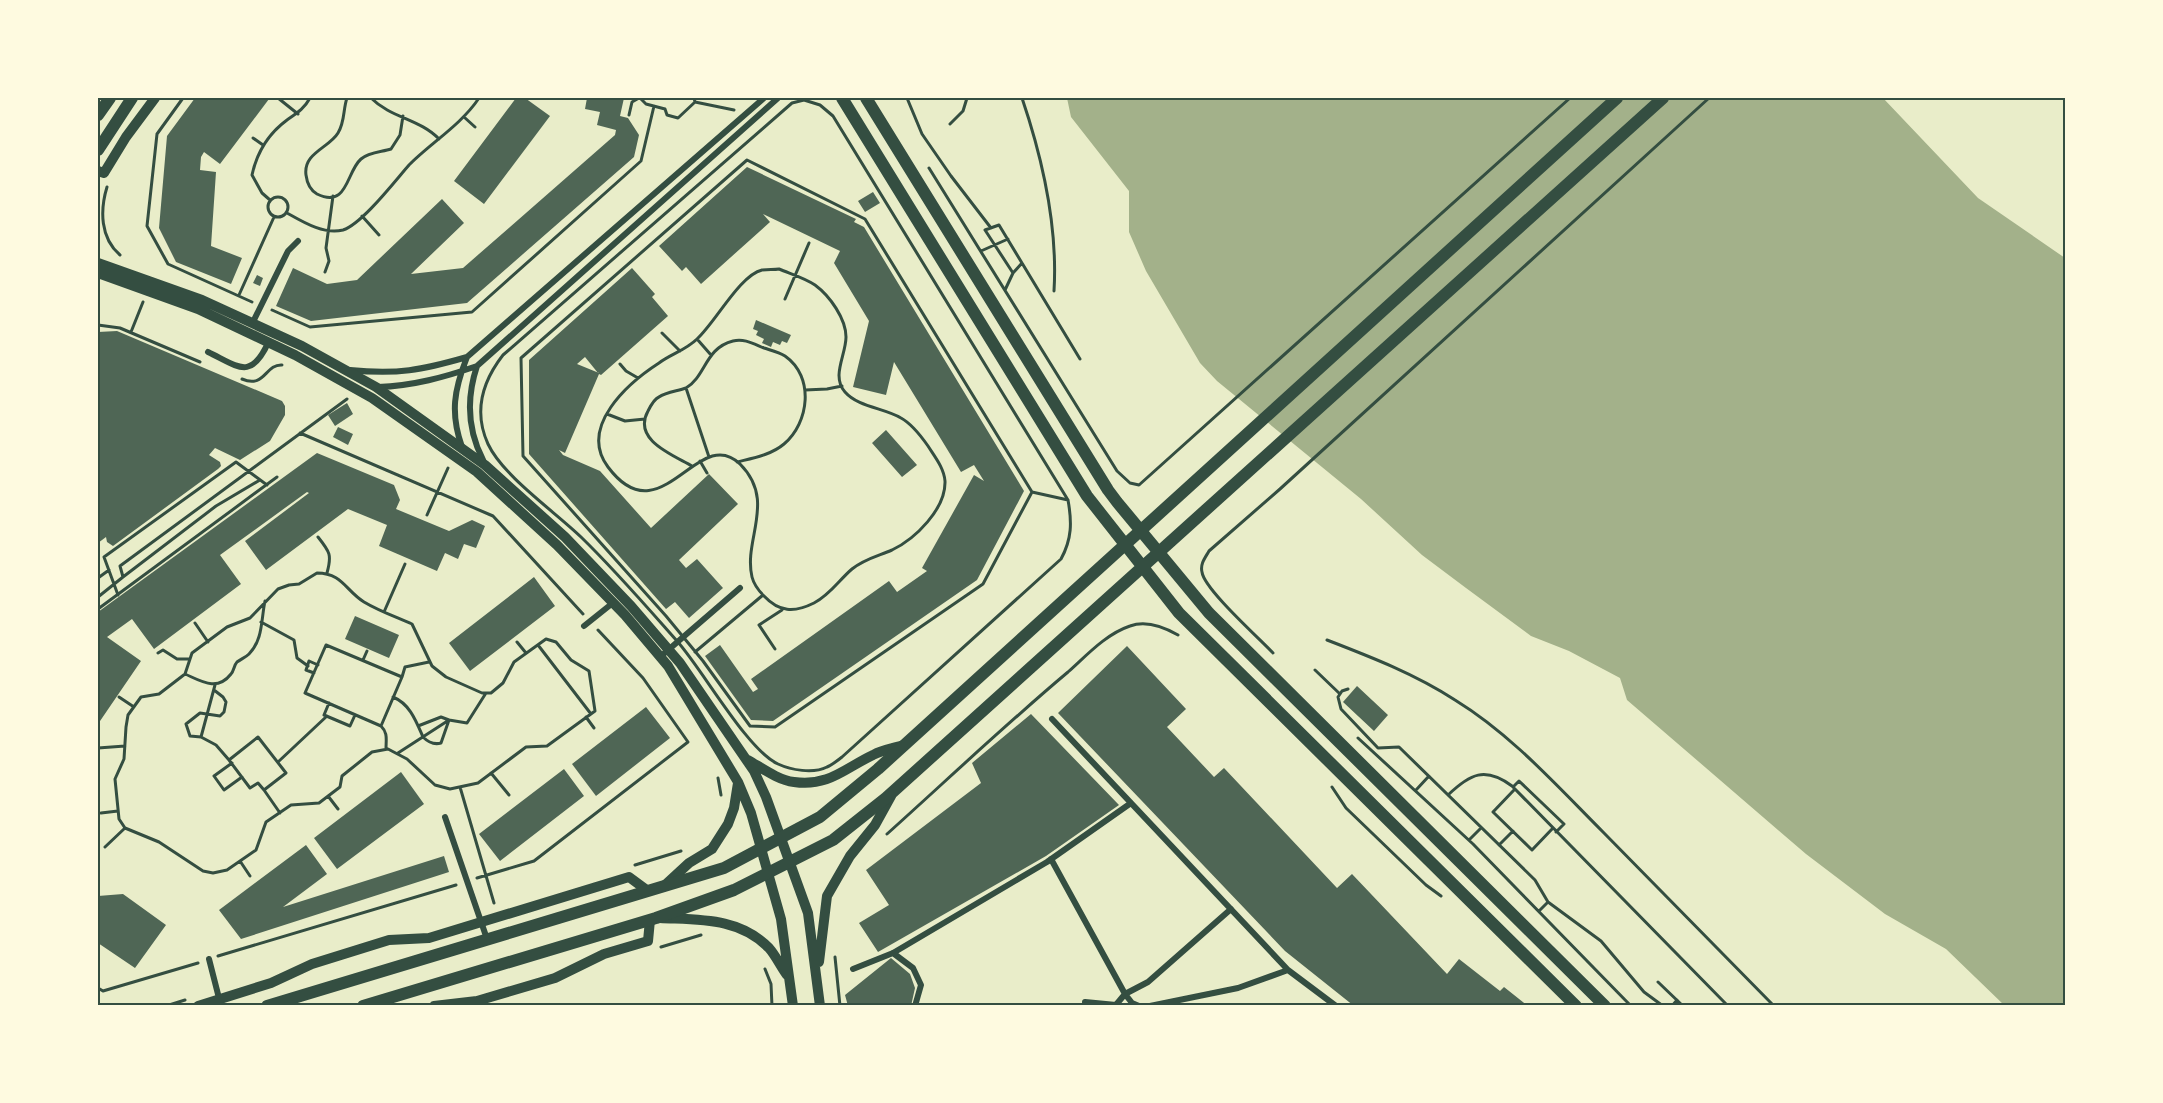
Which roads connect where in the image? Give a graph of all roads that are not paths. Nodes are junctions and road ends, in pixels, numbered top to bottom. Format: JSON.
{"nodes":[{"id":1,"x":110,"y":98,"type":"edge"},
{"id":2,"x":132,"y":98,"type":"edge"},
{"id":3,"x":155,"y":98,"type":"edge"},
{"id":4,"x":764,"y":98,"type":"edge"},
{"id":5,"x":778,"y":98,"type":"edge"},
{"id":6,"x":842,"y":98,"type":"edge"},
{"id":7,"x":866,"y":98,"type":"edge"},
{"id":8,"x":1617,"y":98,"type":"edge"},
{"id":9,"x":1663,"y":98,"type":"edge"},
{"id":10,"x":98,"y":115,"type":"edge"},
{"id":11,"x":98,"y":150,"type":"edge"},
{"id":12,"x":98,"y":171,"type":"edge"},
{"id":13,"x":298,"y":241,"type":"dead end"},
{"id":14,"x":98,"y":252,"type":"edge"},
{"id":15,"x":98,"y":263,"type":"edge"},
{"id":16,"x":117,"y":270,"type":"junction"},
{"id":17,"x":100,"y":275,"type":"edge"},
{"id":18,"x":252,"y":323,"type":"junction"},
{"id":19,"x":270,"y":337,"type":"junction"},
{"id":20,"x":208,"y":352,"type":"dead end"},
{"id":21,"x":467,"y":357,"type":"junction"},
{"id":22,"x":477,"y":366,"type":"junction"},
{"id":23,"x":343,"y":369,"type":"junction"},
{"id":24,"x":462,"y":371,"type":"junction"},
{"id":25,"x":376,"y":387,"type":"junction"},
{"id":26,"x":352,"y":392,"type":"junction"},
{"id":27,"x":464,"y":449,"type":"junction"},
{"id":28,"x":485,"y":465,"type":"junction"},
{"id":29,"x":474,"y":470,"type":"junction"},
{"id":30,"x":1140,"y":529,"type":"junction"},
{"id":31,"x":1124,"y":543,"type":"junction"},
{"id":32,"x":1158,"y":552,"type":"junction"},
{"id":33,"x":1142,"y":566,"type":"junction"},
{"id":34,"x":740,"y":588,"type":"dead end"},
{"id":35,"x":617,"y":600,"type":"junction"},
{"id":36,"x":584,"y":626,"type":"dead end"},
{"id":37,"x":664,"y":653,"type":"junction"},
{"id":38,"x":1052,"y":719,"type":"dead end"},
{"id":39,"x":904,"y":745,"type":"junction"},
{"id":40,"x":747,"y":759,"type":"junction"},
{"id":41,"x":738,"y":782,"type":"junction"},
{"id":42,"x":892,"y":792,"type":"junction"},
{"id":43,"x":1131,"y":803,"type":"junction"},
{"id":44,"x":445,"y":817,"type":"dead end"},
{"id":45,"x":781,"y":838,"type":"junction"},
{"id":46,"x":761,"y":849,"type":"junction"},
{"id":47,"x":1051,"y":860,"type":"junction"},
{"id":48,"x":789,"y":862,"type":"junction"},
{"id":49,"x":768,"y":873,"type":"junction"},
{"id":50,"x":663,"y":887,"type":"junction"},
{"id":51,"x":648,"y":891,"type":"junction"},
{"id":52,"x":1231,"y":909,"type":"junction"},
{"id":53,"x":479,"y":917,"type":"junction"},
{"id":54,"x":653,"y":919,"type":"junction"},
{"id":55,"x":487,"y":939,"type":"junction"},
{"id":56,"x":893,"y":953,"type":"junction"},
{"id":57,"x":209,"y":959,"type":"road end"},
{"id":58,"x":853,"y":969,"type":"dead end"},
{"id":59,"x":1288,"y":970,"type":"junction"},
{"id":60,"x":789,"y":979,"type":"junction"},
{"id":61,"x":817,"y":980,"type":"junction"},
{"id":62,"x":1125,"y":994,"type":"junction"},
{"id":63,"x":220,"y":1002,"type":"edge"},
{"id":64,"x":1085,"y":1002,"type":"dead end"},
{"id":65,"x":198,"y":1005,"type":"edge"},
{"id":66,"x":267,"y":1005,"type":"edge"},
{"id":67,"x":363,"y":1005,"type":"edge"},
{"id":68,"x":434,"y":1005,"type":"edge"},
{"id":69,"x":793,"y":1005,"type":"edge"},
{"id":70,"x":820,"y":1005,"type":"edge"},
{"id":71,"x":915,"y":1005,"type":"edge"},
{"id":72,"x":1115,"y":1005,"type":"edge"},
{"id":73,"x":1139,"y":1005,"type":"edge"},
{"id":74,"x":1150,"y":1005,"type":"edge"},
{"id":75,"x":1336,"y":1005,"type":"edge"},
{"id":76,"x":1576,"y":1005,"type":"edge"},
{"id":77,"x":1605,"y":1005,"type":"edge"}],
"edges":[{"from":1,"to":10,"type":"main road"},
{"from":2,"to":11,"type":"main road"},
{"from":3,"to":12,"type":"street"},
{"from":4,"to":21,"type":"street"},
{"from":5,"to":22,"type":"street"},
{"from":6,"to":31,"type":"main road"},
{"from":7,"to":30,"type":"main road"},
{"from":8,"to":30,"type":"main road"},
{"from":9,"to":32,"type":"main road"},
{"from":13,"to":18,"type":"street"},
{"from":14,"to":16,"type":"street"},
{"from":15,"to":16,"type":"street"},
{"from":16,"to":18,"type":"street"},
{"from":17,"to":18,"type":"street"},
{"from":18,"to":19,"type":"street"},
{"from":19,"to":20,"type":"street"},
{"from":19,"to":23,"type":"street"},
{"from":19,"to":26,"type":"street"},
{"from":21,"to":23,"type":"street"},
{"from":21,"to":24,"type":"street"},
{"from":22,"to":24,"type":"street"},
{"from":22,"to":28,"type":"street"},
{"from":23,"to":25,"type":"street"},
{"from":24,"to":25,"type":"street"},
{"from":24,"to":27,"type":"street"},
{"from":25,"to":26,"type":"street"},
{"from":25,"to":27,"type":"street"},
{"from":26,"to":29,"type":"street"},
{"from":27,"to":28,"type":"street"},
{"from":27,"to":29,"type":"street"},
{"from":28,"to":35,"type":"street"},
{"from":29,"to":35,"type":"street"},
{"from":30,"to":31,"type":"main road"},
{"from":30,"to":32,"type":"main road"},
{"from":31,"to":33,"type":"main road"},
{"from":31,"to":39,"type":"main road"},
{"from":32,"to":33,"type":"main road"},
{"from":32,"to":77,"type":"main road"},
{"from":33,"to":42,"type":"main road"},
{"from":33,"to":76,"type":"main road"},
{"from":34,"to":37,"type":"street"},
{"from":35,"to":36,"type":"street"},
{"from":35,"to":37,"type":"street"},
{"from":37,"to":40,"type":"street"},
{"from":37,"to":41,"type":"street"},
{"from":38,"to":43,"type":"street"},
{"from":39,"to":40,"type":"street"},
{"from":39,"to":45,"type":"main road"},
{"from":40,"to":45,"type":"street"},
{"from":41,"to":46,"type":"street"},
{"from":41,"to":50,"type":"street"},
{"from":42,"to":48,"type":"main road"},
{"from":42,"to":61,"type":"street"},
{"from":43,"to":47,"type":"street"},
{"from":43,"to":52,"type":"street"},
{"from":44,"to":53,"type":"street"},
{"from":45,"to":46,"type":"main road"},
{"from":45,"to":48,"type":"street"},
{"from":46,"to":49,"type":"street"},
{"from":46,"to":50,"type":"main road"},
{"from":47,"to":56,"type":"street"},
{"from":47,"to":62,"type":"street"},
{"from":48,"to":49,"type":"main road"},
{"from":48,"to":61,"type":"street"},
{"from":49,"to":54,"type":"main road"},
{"from":49,"to":60,"type":"street"},
{"from":50,"to":51,"type":"main road"},
{"from":51,"to":53,"type":"street"},
{"from":51,"to":55,"type":"main road"},
{"from":52,"to":59,"type":"street"},
{"from":52,"to":62,"type":"street"},
{"from":53,"to":55,"type":"street"},
{"from":53,"to":63,"type":"street"},
{"from":54,"to":60,"type":"street"},
{"from":54,"to":67,"type":"main road"},
{"from":54,"to":68,"type":"street"},
{"from":55,"to":66,"type":"main road"},
{"from":56,"to":58,"type":"street"},
{"from":56,"to":71,"type":"street"},
{"from":57,"to":63,"type":"street"},
{"from":59,"to":74,"type":"street"},
{"from":59,"to":75,"type":"street"},
{"from":60,"to":69,"type":"street"},
{"from":61,"to":70,"type":"street"},
{"from":62,"to":72,"type":"street"},
{"from":62,"to":73,"type":"street"},
{"from":63,"to":65,"type":"street"},
{"from":64,"to":72,"type":"street"}]}
